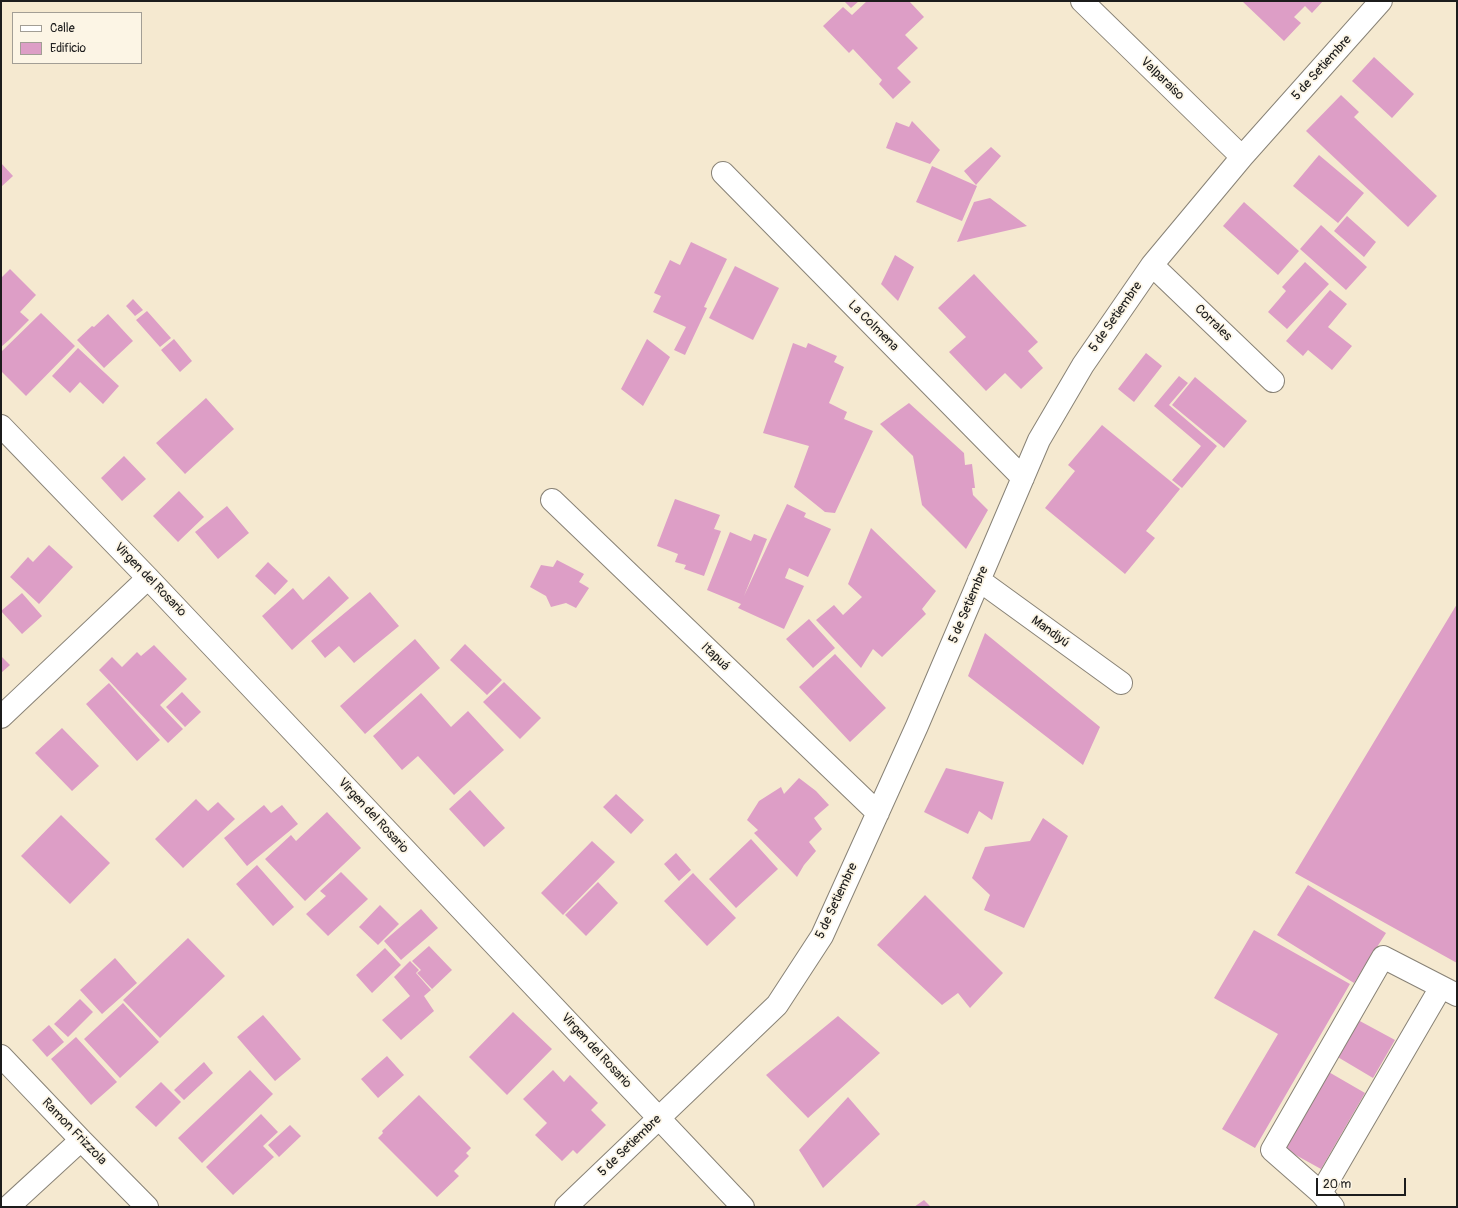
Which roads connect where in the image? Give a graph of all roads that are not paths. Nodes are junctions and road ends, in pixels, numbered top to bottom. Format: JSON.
{"nodes":[{"id":1,"x":1082,"y":1,"type":"edge"},
{"id":2,"x":1381,"y":1,"type":"edge"},
{"id":3,"x":1242,"y":157,"type":"junction"},
{"id":4,"x":723,"y":173,"type":"dead end"},
{"id":5,"x":1152,"y":265,"type":"junction"},
{"id":6,"x":1273,"y":381,"type":"dead end"},
{"id":7,"x":1,"y":426,"type":"edge"},
{"id":8,"x":1023,"y":478,"type":"junction"},
{"id":9,"x":552,"y":500,"type":"dead end"},
{"id":10,"x":148,"y":578,"type":"junction"},
{"id":11,"x":979,"y":580,"type":"junction"},
{"id":12,"x":1121,"y":683,"type":"dead end"},
{"id":13,"x":1,"y":717,"type":"edge"},
{"id":14,"x":878,"y":813,"type":"junction"},
{"id":15,"x":1449,"y":991,"type":"edge"},
{"id":16,"x":1,"y":1056,"type":"edge"},
{"id":17,"x":659,"y":1118,"type":"junction"},
{"id":18,"x":81,"y":1140,"type":"junction"},
{"id":19,"x":1327,"y":1200,"type":"edge"},
{"id":20,"x":8,"y":1207,"type":"edge"},
{"id":21,"x":148,"y":1207,"type":"edge"},
{"id":22,"x":566,"y":1207,"type":"edge"},
{"id":23,"x":743,"y":1207,"type":"edge"}],
"edges":[{"from":1,"to":3,"type":"street","name":"Valparaiso"},
{"from":2,"to":3,"type":"street","name":"5 de Setiembre"},
{"from":3,"to":5,"type":"street","name":"5 de Setiembre"},
{"from":4,"to":8,"type":"street","name":"La Colmena"},
{"from":5,"to":6,"type":"street","name":"Corrales"},
{"from":5,"to":8,"type":"street","name":"5 de Setiembre"},
{"from":7,"to":10,"type":"street","name":"Virgen del Rosario"},
{"from":8,"to":11,"type":"street","name":"5 de Setiembre"},
{"from":9,"to":14,"type":"street","name":"Itapuá"},
{"from":10,"to":13,"type":"street"},
{"from":10,"to":17,"type":"street","name":"Virgen del Rosario"},
{"from":11,"to":12,"type":"street","name":"Mandiyú"},
{"from":11,"to":14,"type":"street","name":"5 de Setiembre"},
{"from":14,"to":17,"type":"street","name":"5 de Setiembre"},
{"from":15,"to":19,"type":"street"},
{"from":15,"to":19,"type":"street"},
{"from":16,"to":18,"type":"street","name":"Ramon Frizzola"},
{"from":17,"to":22,"type":"street","name":"5 de Setiembre"},
{"from":17,"to":23,"type":"street","name":"Virgen del Rosario"},
{"from":18,"to":20,"type":"street"},
{"from":18,"to":21,"type":"street","name":"Ramon Frizzola"}]}
